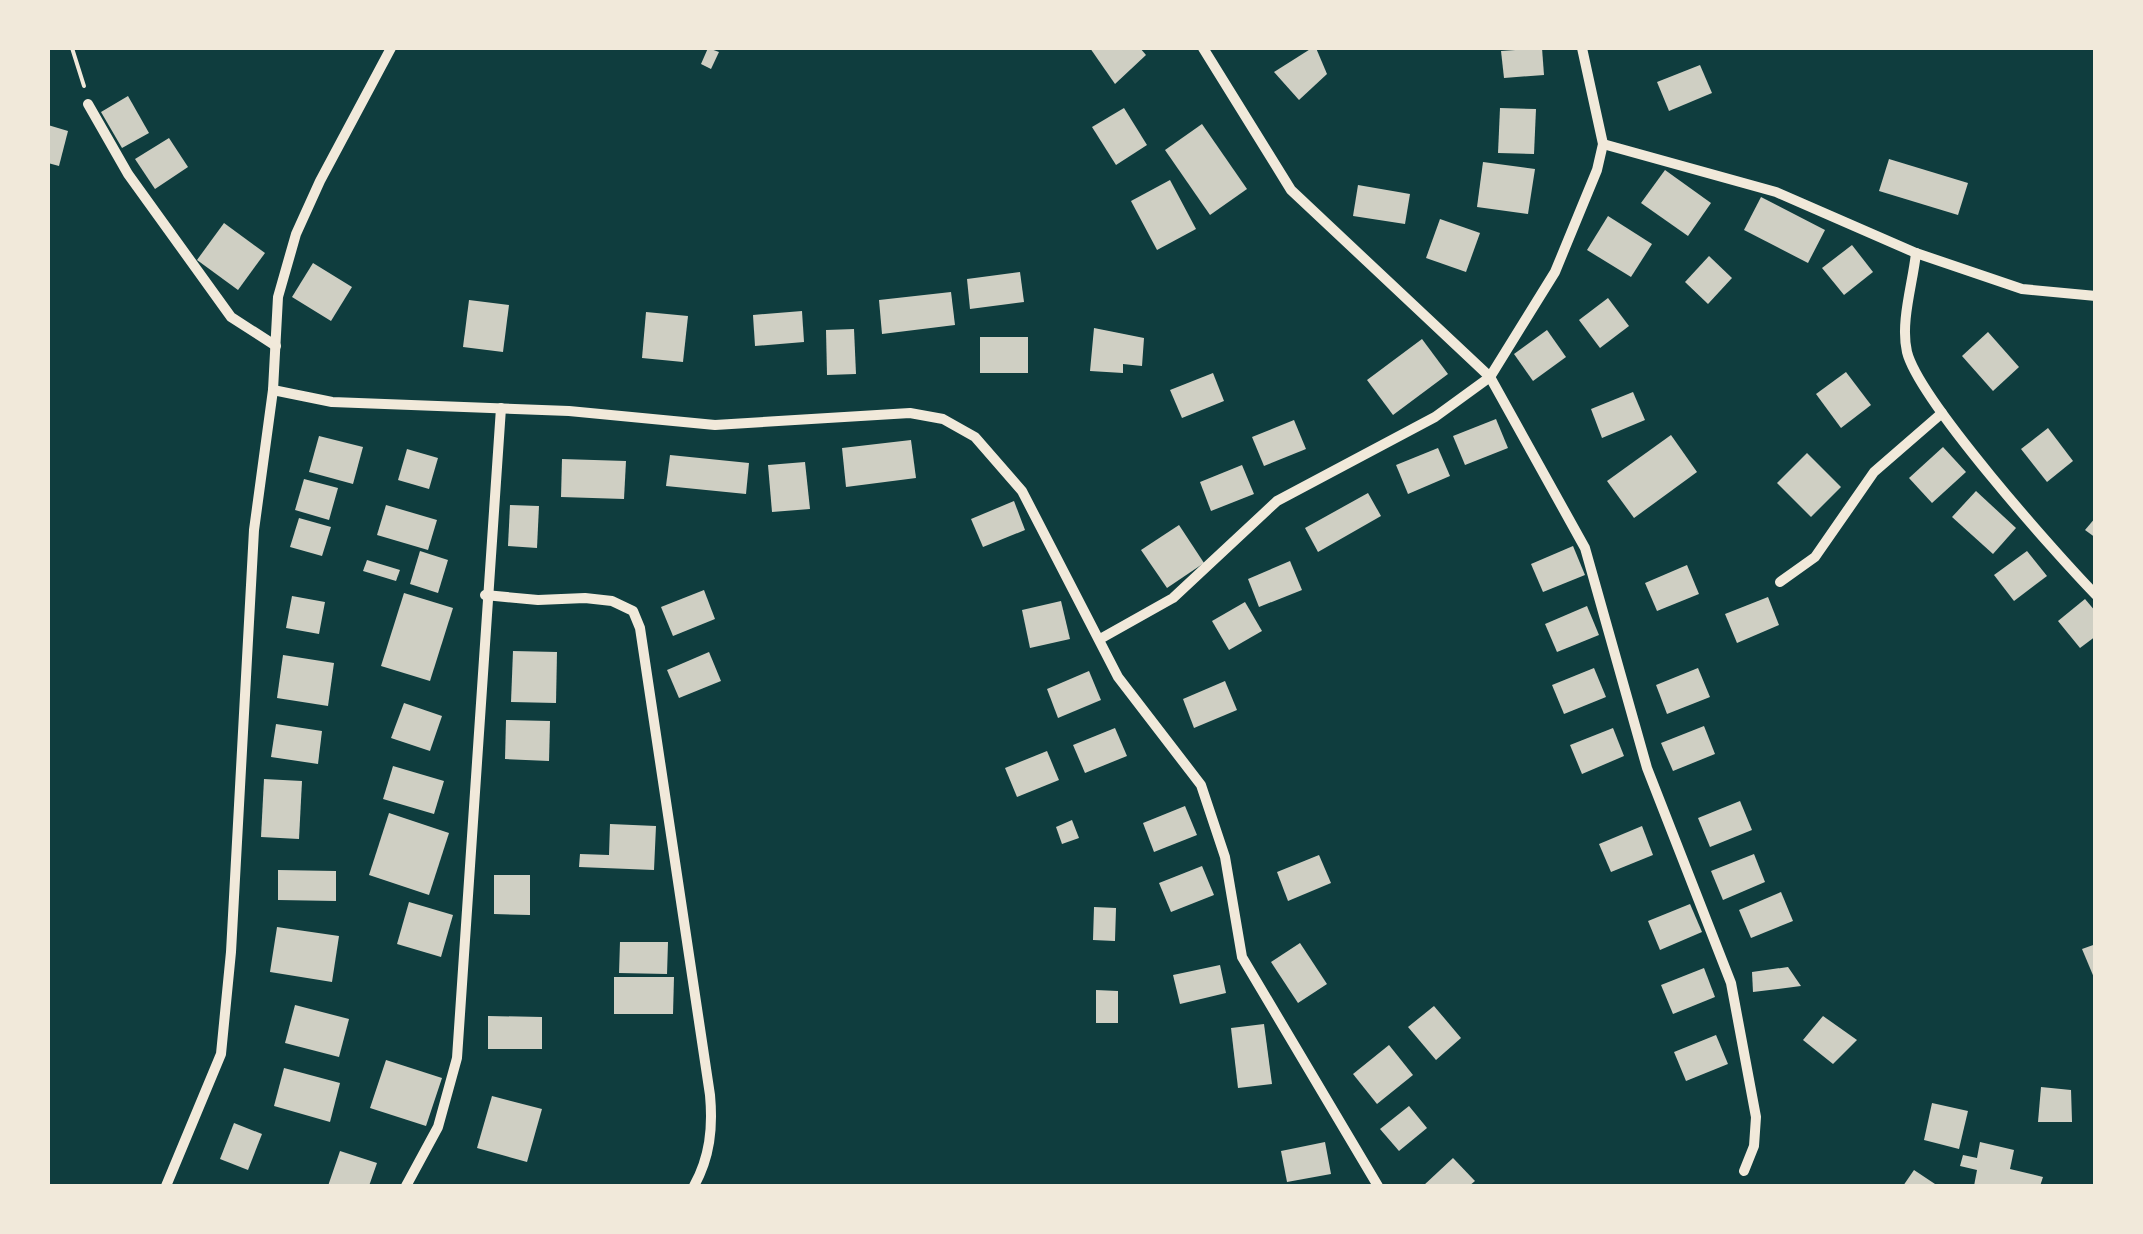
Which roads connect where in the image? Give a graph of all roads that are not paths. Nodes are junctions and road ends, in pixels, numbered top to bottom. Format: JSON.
{"nodes":[{"id":1,"x":391,"y":48,"type":"edge"},
{"id":2,"x":1203,"y":48,"type":"edge"},
{"id":3,"x":1582,"y":48,"type":"edge"},
{"id":4,"x":88,"y":104,"type":"road end"},
{"id":5,"x":1603,"y":144,"type":"junction"},
{"id":6,"x":1916,"y":252,"type":"junction"},
{"id":7,"x":2096,"y":296,"type":"edge"},
{"id":8,"x":276,"y":346,"type":"junction"},
{"id":9,"x":1490,"y":377,"type":"junction"},
{"id":10,"x":273,"y":390,"type":"junction"},
{"id":11,"x":501,"y":408,"type":"junction"},
{"id":12,"x":1942,"y":413,"type":"junction"},
{"id":13,"x":1780,"y":582,"type":"dead end"},
{"id":14,"x":486,"y":595,"type":"junction"},
{"id":15,"x":2096,"y":595,"type":"edge"},
{"id":16,"x":1100,"y":639,"type":"junction"},
{"id":17,"x":1744,"y":1170,"type":"dead end"},
{"id":18,"x":166,"y":1186,"type":"edge"},
{"id":19,"x":406,"y":1186,"type":"edge"},
{"id":20,"x":694,"y":1186,"type":"edge"},
{"id":21,"x":1378,"y":1186,"type":"edge"}],
"edges":[{"from":1,"to":8,"type":"street"},
{"from":2,"to":9,"type":"street"},
{"from":3,"to":5,"type":"street"},
{"from":4,"to":8,"type":"street"},
{"from":5,"to":6,"type":"street"},
{"from":5,"to":9,"type":"street"},
{"from":6,"to":7,"type":"street"},
{"from":6,"to":12,"type":"street"},
{"from":8,"to":10,"type":"street"},
{"from":9,"to":16,"type":"street"},
{"from":9,"to":17,"type":"street"},
{"from":10,"to":11,"type":"street"},
{"from":10,"to":18,"type":"street"},
{"from":11,"to":14,"type":"street"},
{"from":11,"to":16,"type":"street"},
{"from":12,"to":13,"type":"street"},
{"from":12,"to":15,"type":"street"},
{"from":14,"to":19,"type":"street"},
{"from":14,"to":20,"type":"street"},
{"from":16,"to":21,"type":"street"}]}
